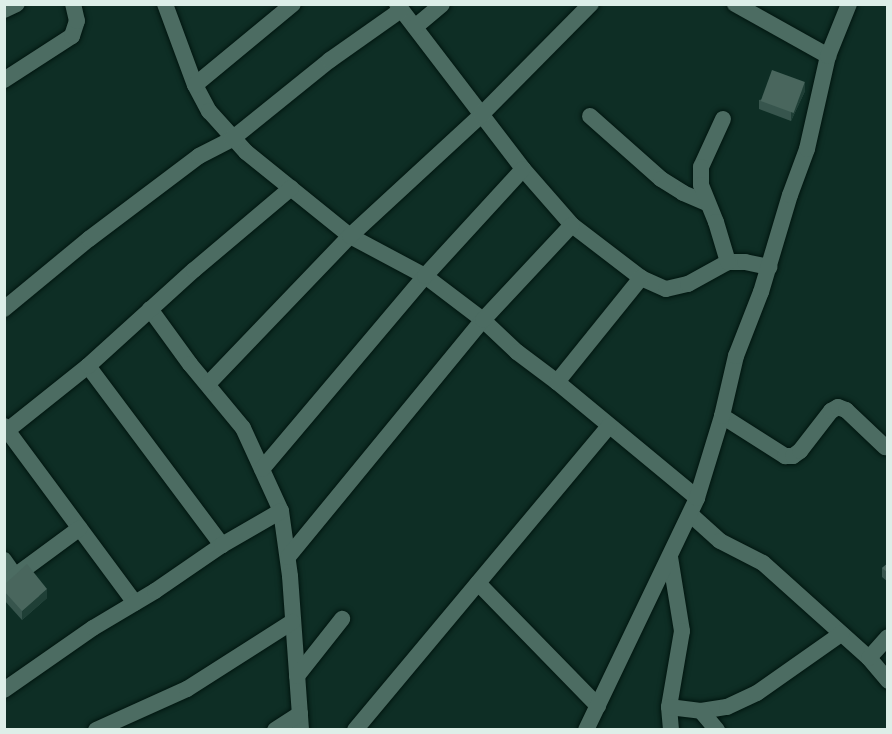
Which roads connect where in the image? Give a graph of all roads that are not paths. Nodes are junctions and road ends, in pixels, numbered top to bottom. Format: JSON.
{"nodes":[{"id":1,"x":17,"y":4,"type":"edge"},
{"id":2,"x":73,"y":4,"type":"edge"},
{"id":3,"x":165,"y":4,"type":"edge"},
{"id":4,"x":293,"y":4,"type":"edge"},
{"id":5,"x":442,"y":4,"type":"edge"},
{"id":6,"x":591,"y":4,"type":"edge"},
{"id":7,"x":735,"y":4,"type":"edge"},
{"id":8,"x":849,"y":4,"type":"edge"},
{"id":9,"x":399,"y":7,"type":"edge"},
{"id":10,"x":4,"y":10,"type":"edge"},
{"id":11,"x":415,"y":27,"type":"junction"},
{"id":12,"x":828,"y":56,"type":"junction"},
{"id":13,"x":4,"y":80,"type":"edge"},
{"id":14,"x":195,"y":85,"type":"junction"},
{"id":15,"x":481,"y":116,"type":"junction"},
{"id":16,"x":590,"y":116,"type":"dead end"},
{"id":17,"x":723,"y":119,"type":"dead end"},
{"id":18,"x":232,"y":139,"type":"junction"},
{"id":19,"x":523,"y":169,"type":"junction"},
{"id":20,"x":291,"y":188,"type":"junction"},
{"id":21,"x":707,"y":203,"type":"junction"},
{"id":22,"x":572,"y":225,"type":"junction"},
{"id":23,"x":350,"y":236,"type":"junction"},
{"id":24,"x":728,"y":262,"type":"junction"},
{"id":25,"x":769,"y":267,"type":"junction"},
{"id":26,"x":425,"y":276,"type":"junction"},
{"id":27,"x":641,"y":278,"type":"junction"},
{"id":28,"x":4,"y":309,"type":"edge"},
{"id":29,"x":150,"y":309,"type":"junction"},
{"id":30,"x":483,"y":320,"type":"junction"},
{"id":31,"x":88,"y":366,"type":"junction"},
{"id":32,"x":557,"y":382,"type":"junction"},
{"id":33,"x":208,"y":384,"type":"junction"},
{"id":34,"x":722,"y":416,"type":"junction"},
{"id":35,"x":609,"y":426,"type":"junction"},
{"id":36,"x":6,"y":430,"type":"edge"},
{"id":37,"x":885,"y":447,"type":"dead end"},
{"id":38,"x":262,"y":469,"type":"junction"},
{"id":39,"x":697,"y":498,"type":"junction"},
{"id":40,"x":281,"y":511,"type":"junction"},
{"id":41,"x":690,"y":514,"type":"junction"},
{"id":42,"x":80,"y":528,"type":"junction"},
{"id":43,"x":222,"y":545,"type":"junction"},
{"id":44,"x":288,"y":557,"type":"junction"},
{"id":45,"x":670,"y":557,"type":"junction"},
{"id":46,"x":4,"y":560,"type":"edge"},
{"id":47,"x":10,"y":580,"type":"edge"},
{"id":48,"x":478,"y":583,"type":"junction"},
{"id":49,"x":135,"y":603,"type":"junction"},
{"id":50,"x":342,"y":619,"type":"dead end"},
{"id":51,"x":292,"y":622,"type":"junction"},
{"id":52,"x":841,"y":634,"type":"junction"},
{"id":53,"x":888,"y":637,"type":"edge"},
{"id":54,"x":868,"y":658,"type":"junction"},
{"id":55,"x":297,"y":676,"type":"junction"},
{"id":56,"x":888,"y":681,"type":"edge"},
{"id":57,"x":4,"y":690,"type":"edge"},
{"id":58,"x":598,"y":706,"type":"junction"},
{"id":59,"x":669,"y":707,"type":"junction"},
{"id":60,"x":701,"y":711,"type":"junction"},
{"id":61,"x":300,"y":722,"type":"edge"},
{"id":62,"x":99,"y":729,"type":"edge"},
{"id":63,"x":275,"y":729,"type":"edge"},
{"id":64,"x":355,"y":729,"type":"edge"},
{"id":65,"x":586,"y":729,"type":"edge"},
{"id":66,"x":671,"y":729,"type":"edge"},
{"id":67,"x":717,"y":729,"type":"edge"}],
"edges":[{"from":1,"to":10,"type":"street"},
{"from":2,"to":13,"type":"street"},
{"from":3,"to":14,"type":"street"},
{"from":4,"to":14,"type":"street"},
{"from":5,"to":11,"type":"street"},
{"from":6,"to":15,"type":"street"},
{"from":7,"to":12,"type":"street"},
{"from":8,"to":12,"type":"street"},
{"from":9,"to":11,"type":"street"},
{"from":9,"to":18,"type":"street"},
{"from":11,"to":15,"type":"street"},
{"from":12,"to":25,"type":"street"},
{"from":14,"to":18,"type":"street"},
{"from":15,"to":19,"type":"street"},
{"from":15,"to":23,"type":"street"},
{"from":16,"to":21,"type":"street"},
{"from":17,"to":21,"type":"street"},
{"from":18,"to":20,"type":"street"},
{"from":18,"to":28,"type":"street"},
{"from":19,"to":22,"type":"street"},
{"from":19,"to":26,"type":"street"},
{"from":20,"to":23,"type":"street"},
{"from":20,"to":29,"type":"street"},
{"from":21,"to":24,"type":"street"},
{"from":22,"to":27,"type":"street"},
{"from":22,"to":30,"type":"street"},
{"from":23,"to":26,"type":"street"},
{"from":23,"to":33,"type":"street"},
{"from":24,"to":25,"type":"street"},
{"from":24,"to":27,"type":"street"},
{"from":25,"to":34,"type":"street"},
{"from":26,"to":30,"type":"street"},
{"from":26,"to":38,"type":"street"},
{"from":27,"to":32,"type":"street"},
{"from":29,"to":31,"type":"street"},
{"from":29,"to":33,"type":"street"},
{"from":30,"to":32,"type":"street"},
{"from":30,"to":44,"type":"street"},
{"from":31,"to":36,"type":"street"},
{"from":31,"to":43,"type":"street"},
{"from":32,"to":35,"type":"street"},
{"from":33,"to":38,"type":"street"},
{"from":34,"to":37,"type":"street"},
{"from":34,"to":39,"type":"street"},
{"from":35,"to":39,"type":"street"},
{"from":35,"to":48,"type":"street"},
{"from":36,"to":42,"type":"street"},
{"from":38,"to":40,"type":"street"},
{"from":39,"to":41,"type":"street"},
{"from":40,"to":43,"type":"street"},
{"from":40,"to":44,"type":"street"},
{"from":41,"to":45,"type":"street"},
{"from":41,"to":52,"type":"street"},
{"from":42,"to":47,"type":"street"},
{"from":42,"to":49,"type":"street"},
{"from":43,"to":49,"type":"street"},
{"from":44,"to":51,"type":"street"},
{"from":45,"to":58,"type":"street"},
{"from":45,"to":59,"type":"street"},
{"from":46,"to":47,"type":"street"},
{"from":48,"to":58,"type":"street"},
{"from":48,"to":64,"type":"street"},
{"from":49,"to":57,"type":"street"},
{"from":50,"to":55,"type":"street"},
{"from":51,"to":55,"type":"street"},
{"from":51,"to":62,"type":"street"},
{"from":52,"to":54,"type":"street"},
{"from":52,"to":60,"type":"street"},
{"from":53,"to":54,"type":"street"},
{"from":54,"to":56,"type":"street"},
{"from":55,"to":61,"type":"street"},
{"from":58,"to":65,"type":"street"},
{"from":59,"to":60,"type":"street"},
{"from":59,"to":66,"type":"street"},
{"from":60,"to":67,"type":"street"},
{"from":61,"to":63,"type":"street"}]}
